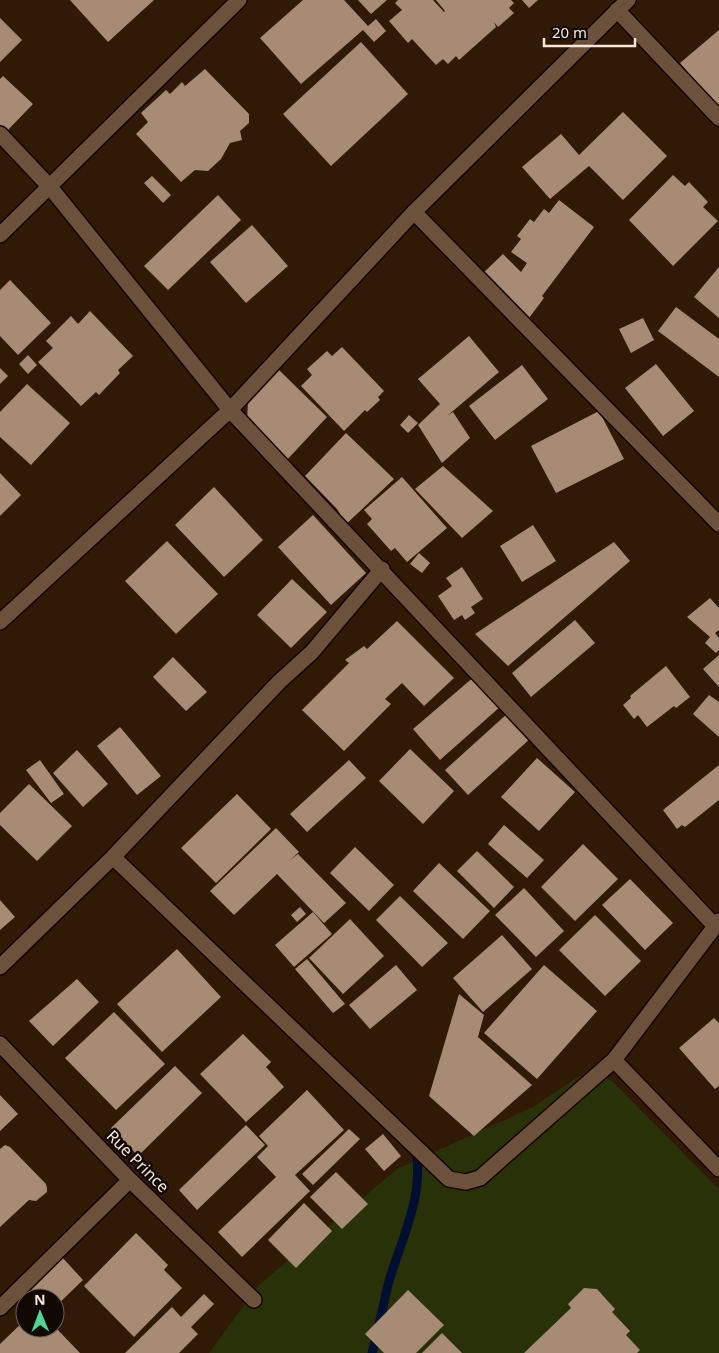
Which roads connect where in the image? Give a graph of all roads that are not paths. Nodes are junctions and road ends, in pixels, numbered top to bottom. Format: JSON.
{"nodes":[{"id":1,"x":239,"y":0,"type":"edge"},
{"id":2,"x":623,"y":5,"type":"edge"},
{"id":3,"x":719,"y":118,"type":"edge"},
{"id":4,"x":0,"y":134,"type":"edge"},
{"id":5,"x":50,"y":187,"type":"junction"},
{"id":6,"x":414,"y":212,"type":"junction"},
{"id":7,"x":0,"y":235,"type":"edge"},
{"id":8,"x":230,"y":410,"type":"junction"},
{"id":9,"x":719,"y":524,"type":"edge"},
{"id":10,"x":382,"y":569,"type":"junction"},
{"id":11,"x":0,"y":622,"type":"edge"},
{"id":12,"x":113,"y":857,"type":"junction"},
{"id":13,"x":717,"y":923,"type":"edge"},
{"id":14,"x":0,"y":967,"type":"edge"},
{"id":15,"x":0,"y":1044,"type":"edge"},
{"id":16,"x":614,"y":1060,"type":"junction"},
{"id":17,"x":719,"y":1169,"type":"edge"},
{"id":18,"x":130,"y":1180,"type":"junction"},
{"id":19,"x":254,"y":1300,"type":"dead end"},
{"id":20,"x":0,"y":1308,"type":"edge"}],
"edges":[{"from":1,"to":5,"type":"street"},
{"from":2,"to":3,"type":"street"},
{"from":2,"to":6,"type":"street"},
{"from":4,"to":5,"type":"street"},
{"from":5,"to":7,"type":"street"},
{"from":5,"to":8,"type":"street"},
{"from":6,"to":8,"type":"street"},
{"from":6,"to":9,"type":"street"},
{"from":8,"to":10,"type":"street"},
{"from":8,"to":11,"type":"street"},
{"from":10,"to":12,"type":"street"},
{"from":10,"to":13,"type":"street"},
{"from":12,"to":14,"type":"street"},
{"from":12,"to":16,"type":"street"},
{"from":13,"to":16,"type":"street"},
{"from":15,"to":18,"type":"street","name":"Rue Prince"},
{"from":16,"to":17,"type":"street"},
{"from":18,"to":19,"type":"street","name":"Rue Prince"},
{"from":18,"to":20,"type":"street"}]}
